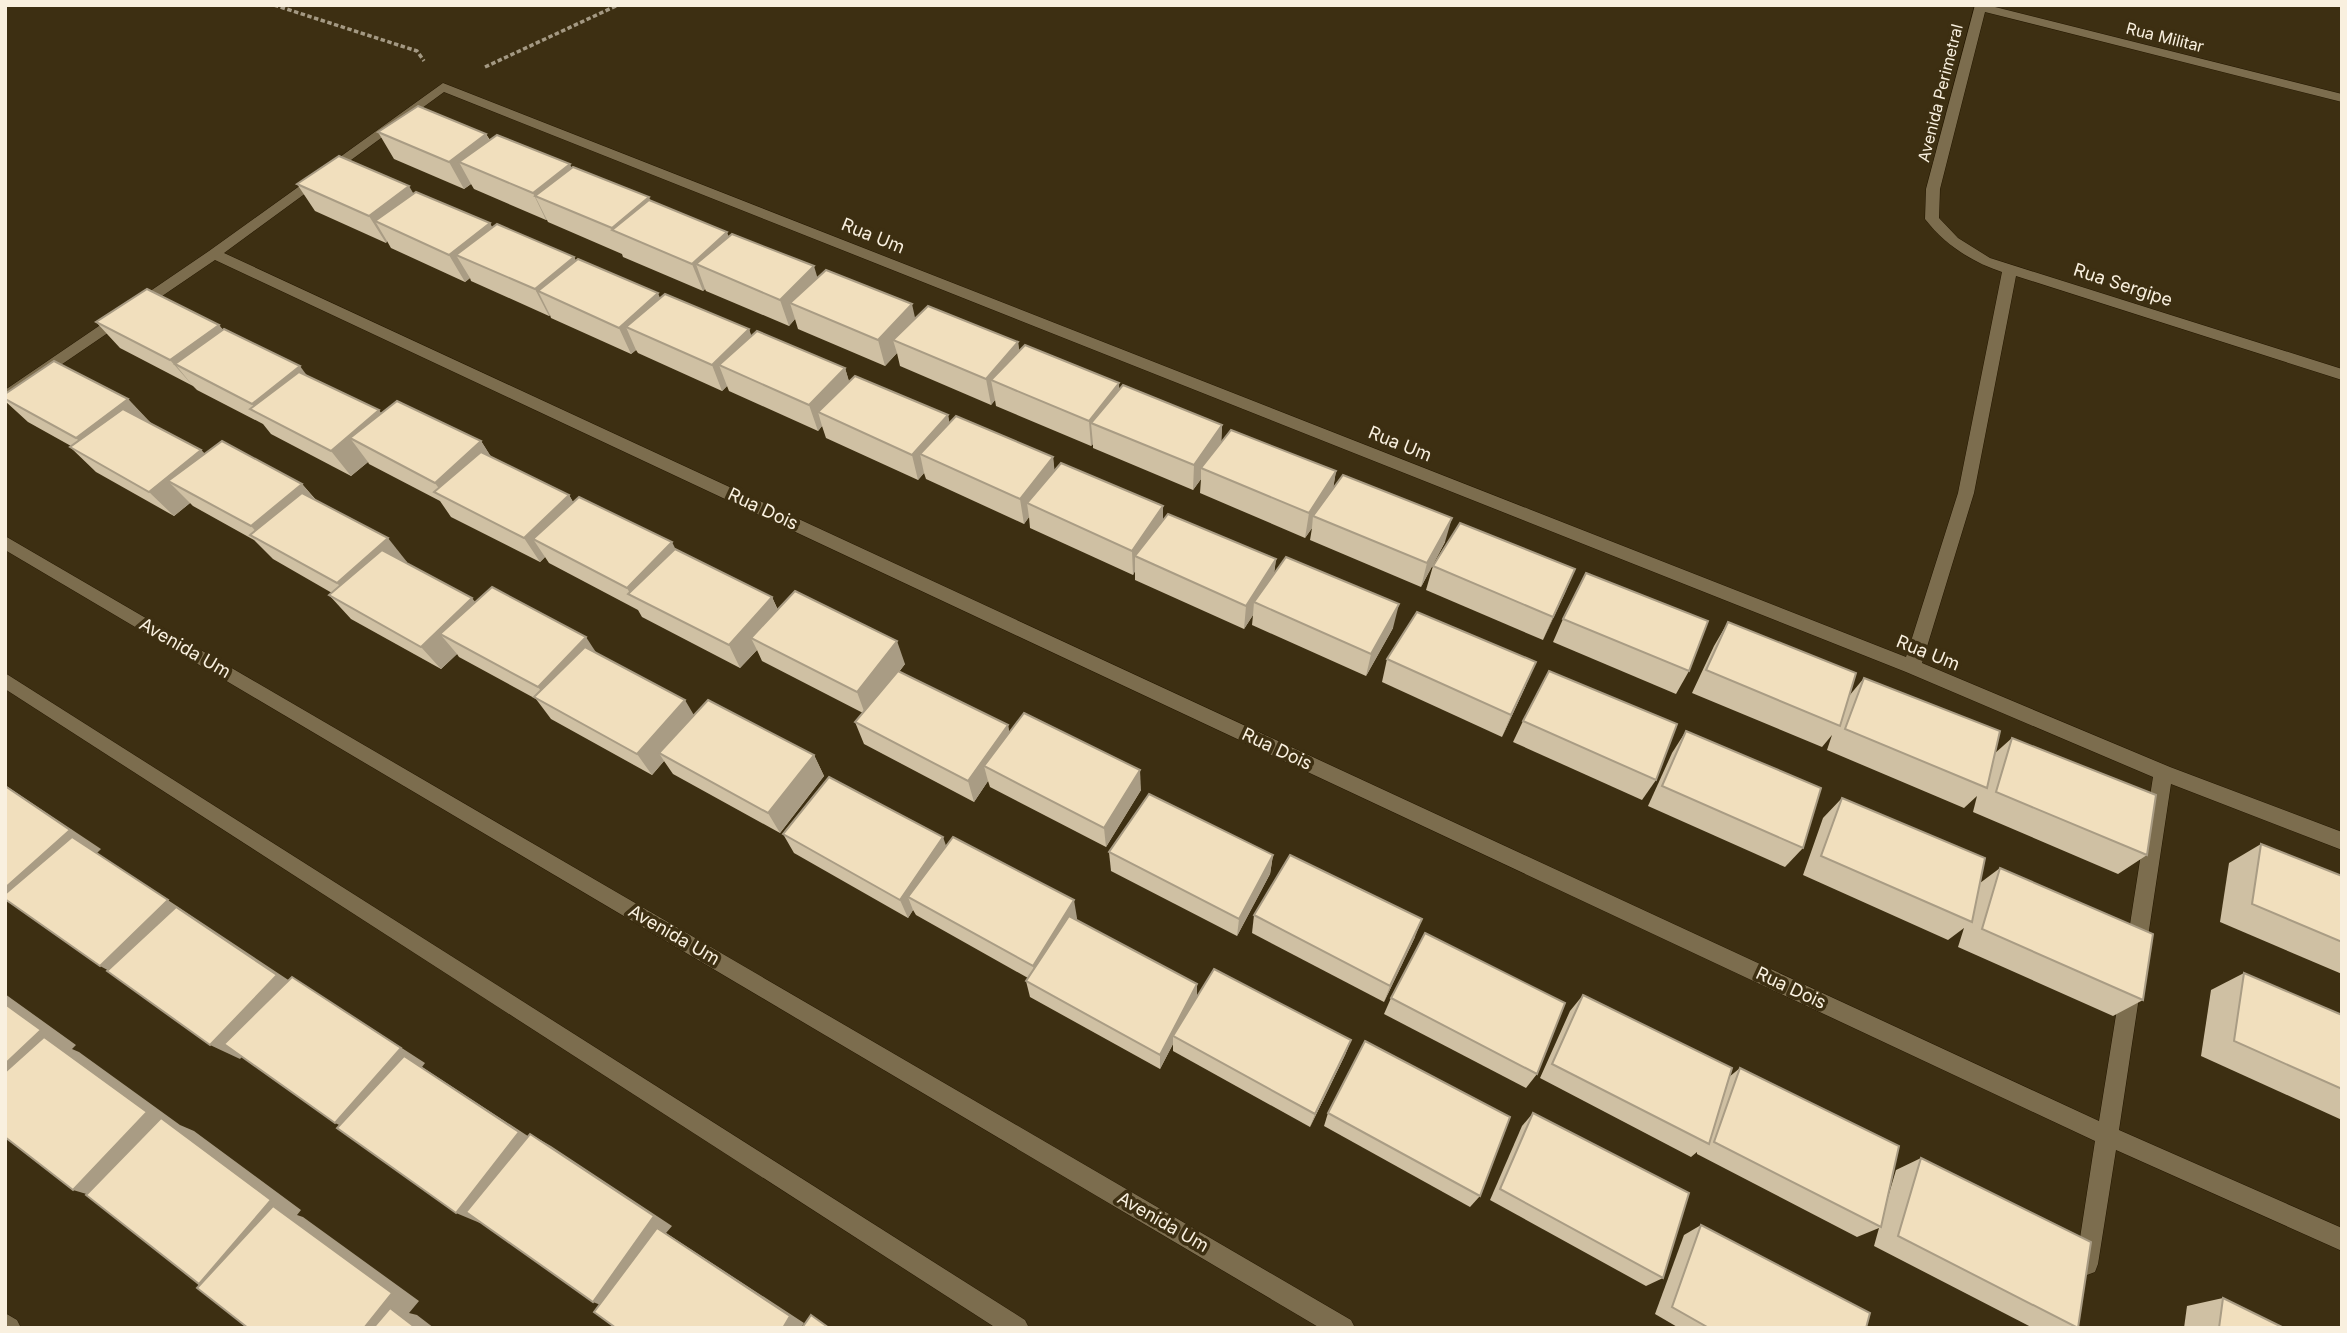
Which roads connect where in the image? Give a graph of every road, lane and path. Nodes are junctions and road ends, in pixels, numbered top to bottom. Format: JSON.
{"nodes":[{"id":1,"x":274,"y":5,"type":"edge"},
{"id":2,"x":618,"y":5,"type":"edge"},
{"id":3,"x":1980,"y":6,"type":"edge"},
{"id":4,"x":443,"y":87,"type":"junction"},
{"id":5,"x":2342,"y":98,"type":"edge"},
{"id":6,"x":1933,"y":189,"type":"joint"},
{"id":7,"x":214,"y":254,"type":"junction"},
{"id":8,"x":2010,"y":269,"type":"junction"},
{"id":9,"x":2342,"y":375,"type":"edge"},
{"id":10,"x":5,"y":398,"type":"edge"},
{"id":11,"x":5,"y":542,"type":"edge"},
{"id":12,"x":1912,"y":667,"type":"junction"},
{"id":13,"x":5,"y":680,"type":"edge"},
{"id":14,"x":2163,"y":773,"type":"junction"},
{"id":15,"x":2342,"y":841,"type":"edge"},
{"id":16,"x":2108,"y":1136,"type":"junction"},
{"id":17,"x":2342,"y":1240,"type":"edge"},
{"id":18,"x":2083,"y":1287,"type":"edge"},
{"id":19,"x":1017,"y":1328,"type":"edge"},
{"id":20,"x":1343,"y":1328,"type":"edge"}],
"edges":[{"from":1,"to":4,"type":"path"},
{"from":2,"to":4,"type":"path"},
{"from":3,"to":5,"type":"street","name":"Rua Militar"},
{"from":3,"to":6,"type":"street","name":"Avenida Perimetral"},
{"from":4,"to":7,"type":"street"},
{"from":4,"to":12,"type":"street","name":"Rua Um"},
{"from":6,"to":8,"type":"street","name":"Rua Sergipe"},
{"from":7,"to":10,"type":"street"},
{"from":7,"to":16,"type":"street","name":"Rua Dois"},
{"from":8,"to":9,"type":"street","name":"Rua Sergipe"},
{"from":8,"to":12,"type":"street"},
{"from":11,"to":20,"type":"street","name":"Avenida Um"},
{"from":12,"to":14,"type":"street","name":"Rua Um"},
{"from":13,"to":19,"type":"street"},
{"from":14,"to":15,"type":"street","name":"Rua Um"},
{"from":14,"to":16,"type":"street"},
{"from":16,"to":17,"type":"street","name":"Rua Dois"},
{"from":16,"to":18,"type":"street"}]}
